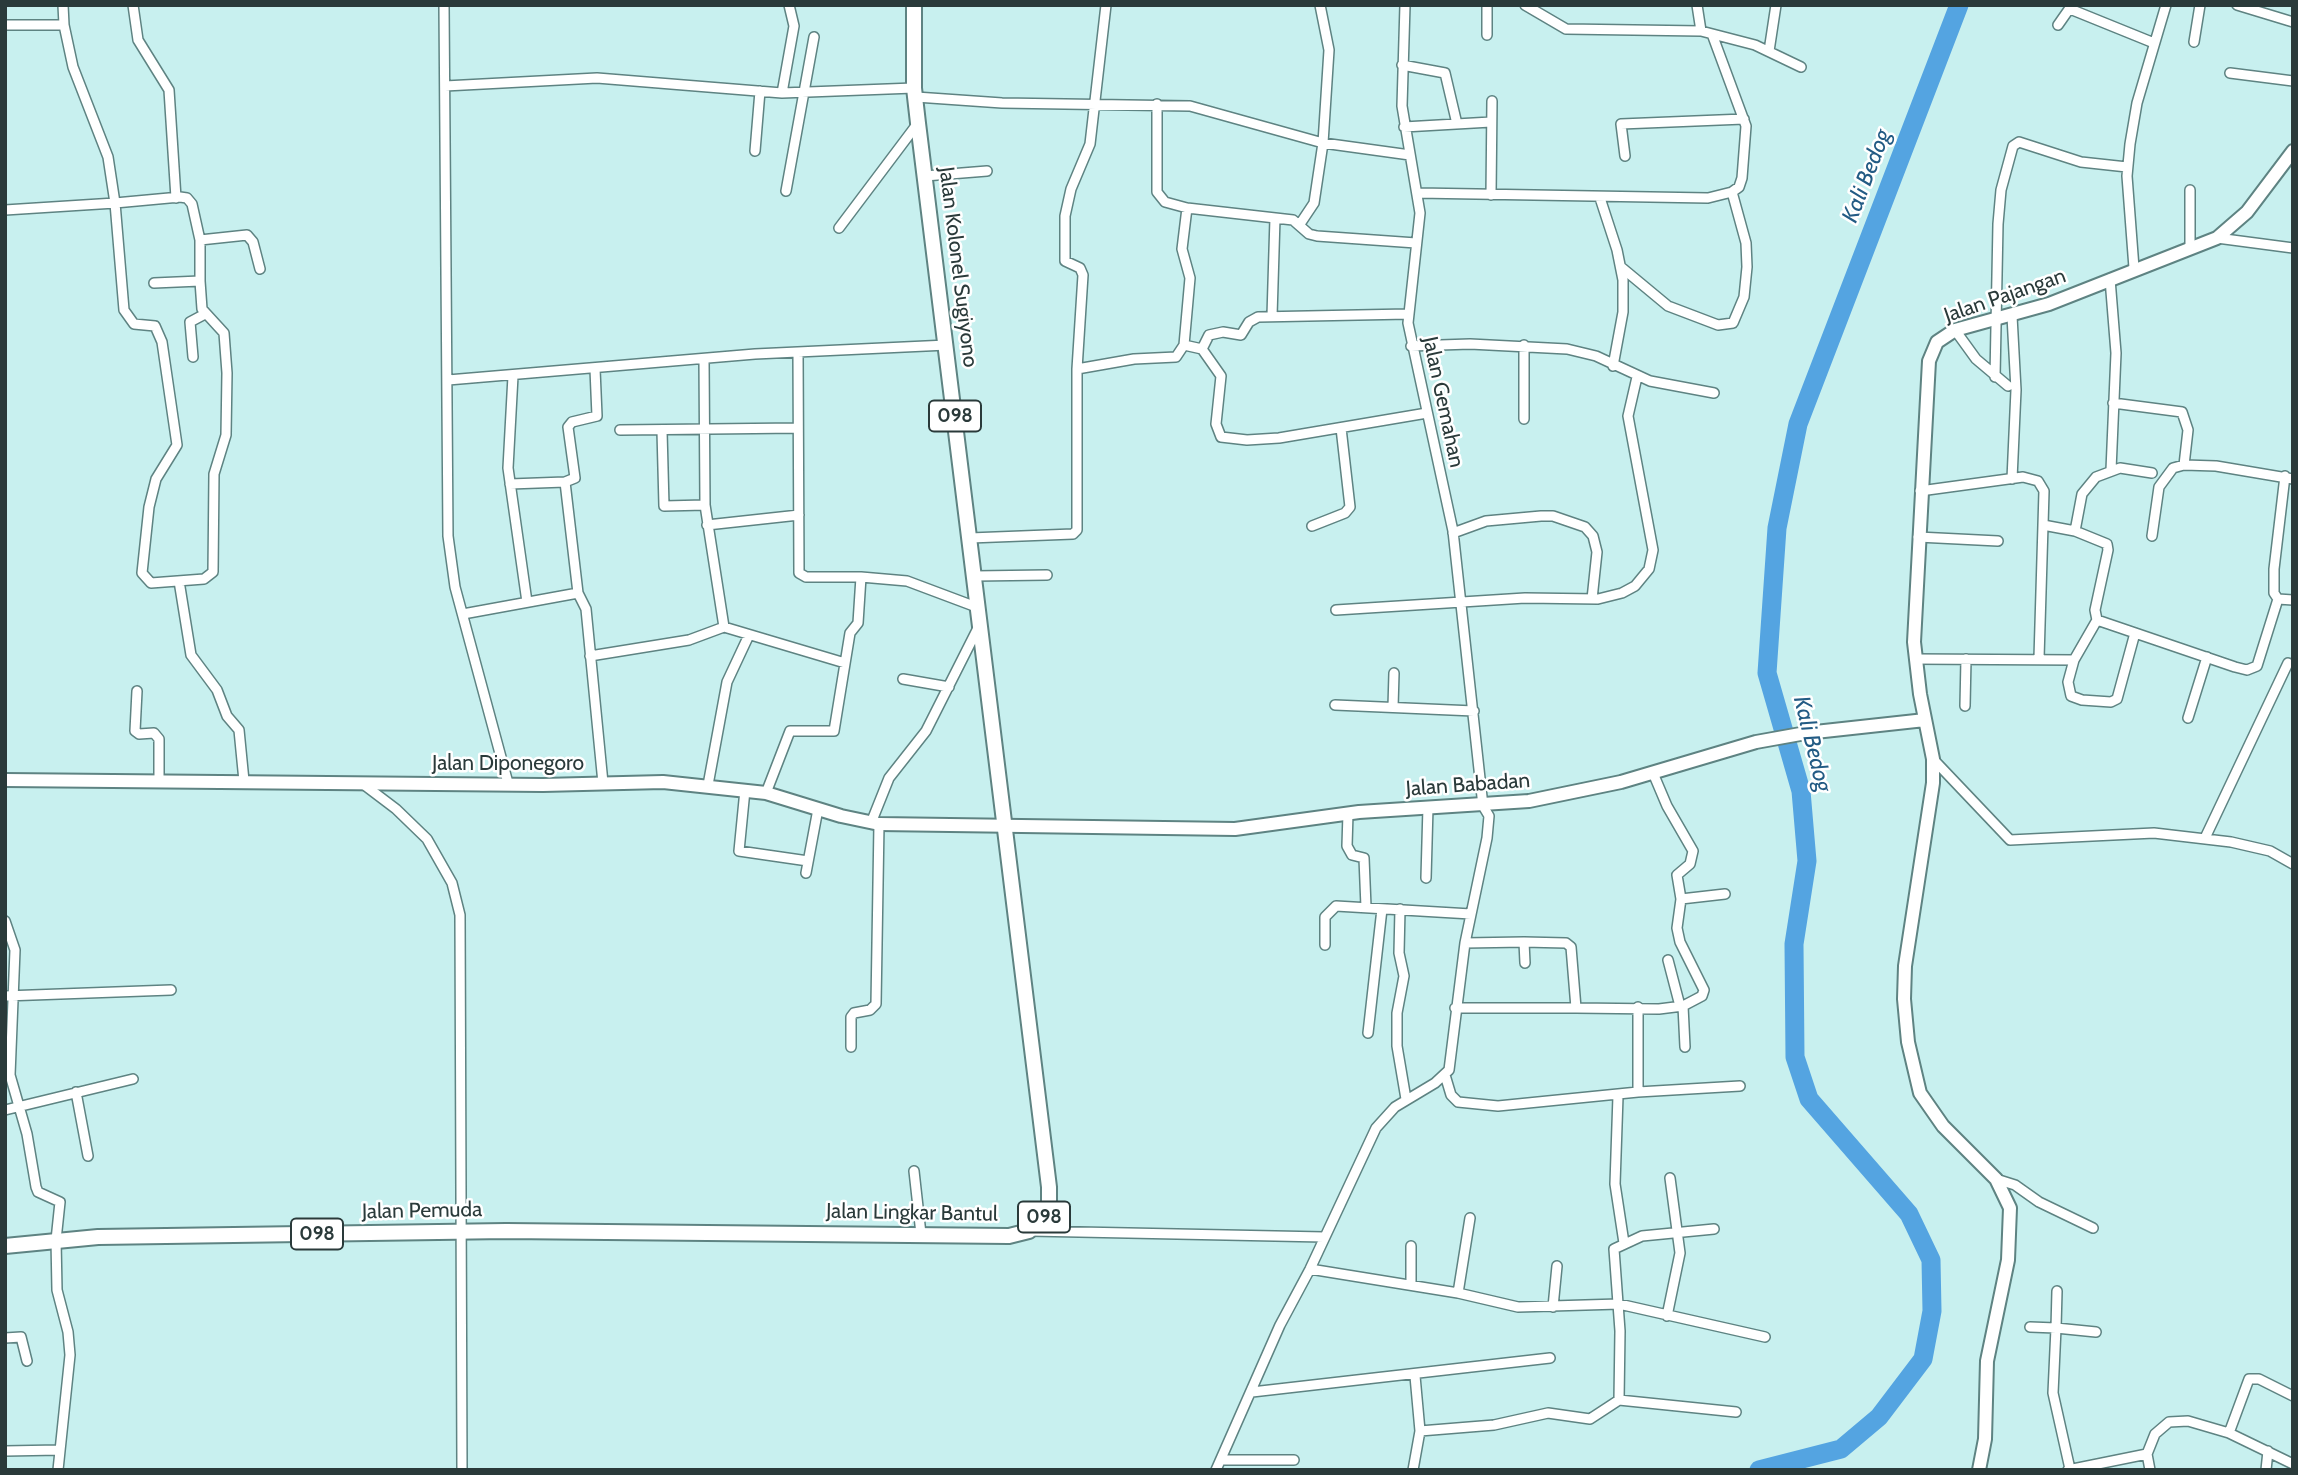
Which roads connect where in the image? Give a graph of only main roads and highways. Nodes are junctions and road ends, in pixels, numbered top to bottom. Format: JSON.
{"nodes":[{"id":1,"x":914,"y":5,"type":"edge"},
{"id":2,"x":2293,"y":151,"type":"edge"},
{"id":3,"x":1925,"y":720,"type":"junction"},
{"id":4,"x":5,"y":780,"type":"edge"},
{"id":5,"x":1006,"y":825,"type":"junction"},
{"id":6,"x":630,"y":1231,"type":"joint"},
{"id":7,"x":5,"y":1246,"type":"edge"},
{"id":8,"x":1979,"y":1470,"type":"edge"}],
"edges":[{"from":1,"to":5,"type":"main road","name":"Jalan Kolonel Sugiyono","number":"098"},
{"from":2,"to":3,"type":"main road","name":"Jalan Pajangan"},
{"from":3,"to":5,"type":"main road","name":"Jalan Babadan"},
{"from":3,"to":8,"type":"main road","name":"Jalan Pajangan"},
{"from":4,"to":5,"type":"main road","name":"Jalan Diponegoro"},
{"from":5,"to":6,"type":"main road","name":"Jalan Lingkar Bantul","number":"098"},
{"from":6,"to":7,"type":"main road","name":"Jalan Pemuda","number":"098"}]}
